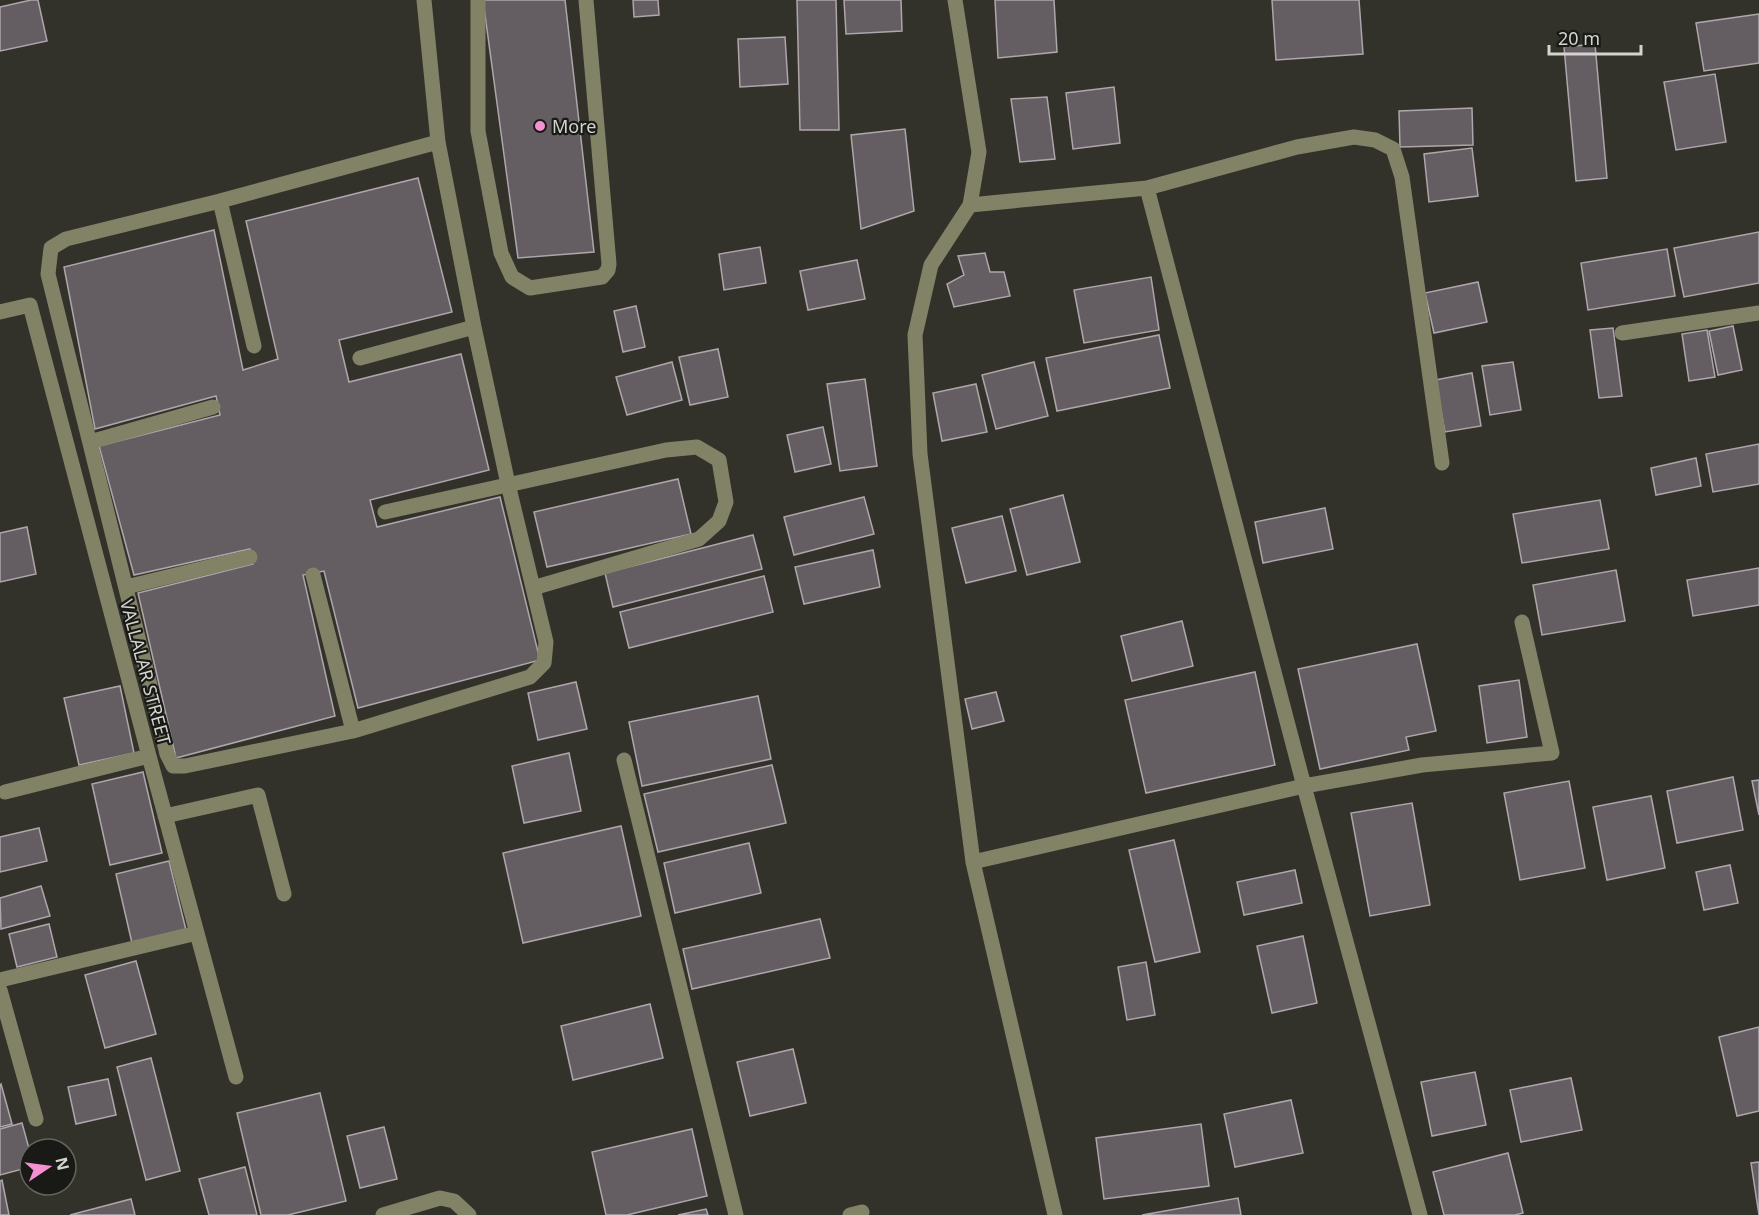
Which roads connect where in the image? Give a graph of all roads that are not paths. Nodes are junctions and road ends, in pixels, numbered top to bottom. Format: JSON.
{"nodes":[{"id":1,"x":424,"y":0,"type":"edge"},
{"id":2,"x":478,"y":0,"type":"edge"},
{"id":3,"x":586,"y":0,"type":"edge"},
{"id":4,"x":955,"y":0,"type":"edge"},
{"id":5,"x":438,"y":142,"type":"junction"},
{"id":6,"x":1147,"y":188,"type":"junction"},
{"id":7,"x":220,"y":201,"type":"junction"},
{"id":8,"x":970,"y":205,"type":"junction"},
{"id":9,"x":0,"y":312,"type":"edge"},
{"id":10,"x":1759,"y":313,"type":"edge"},
{"id":11,"x":474,"y":327,"type":"junction"},
{"id":12,"x":1622,"y":333,"type":"dead end"},
{"id":13,"x":254,"y":346,"type":"dead end"},
{"id":14,"x":360,"y":358,"type":"dead end"},
{"id":15,"x":213,"y":407,"type":"dead end"},
{"id":16,"x":90,"y":442,"type":"junction"},
{"id":17,"x":1442,"y":463,"type":"dead end"},
{"id":18,"x":508,"y":484,"type":"junction"},
{"id":19,"x":385,"y":512,"type":"dead end"},
{"id":20,"x":250,"y":557,"type":"dead end"},
{"id":21,"x":313,"y":575,"type":"dead end"},
{"id":22,"x":126,"y":587,"type":"junction"},
{"id":23,"x":533,"y":588,"type":"junction"},
{"id":24,"x":1522,"y":622,"type":"dead end"},
{"id":25,"x":352,"y":730,"type":"junction"},
{"id":26,"x":149,"y":756,"type":"junction"},
{"id":27,"x":624,"y":760,"type":"dead end"},
{"id":28,"x":1304,"y":786,"type":"junction"},
{"id":29,"x":5,"y":792,"type":"dead end"},
{"id":30,"x":165,"y":816,"type":"junction"},
{"id":31,"x":973,"y":862,"type":"junction"},
{"id":32,"x":284,"y":894,"type":"dead end"},
{"id":33,"x":197,"y":933,"type":"junction"},
{"id":34,"x":0,"y":980,"type":"edge"},
{"id":35,"x":0,"y":990,"type":"edge"},
{"id":36,"x":236,"y":1077,"type":"dead end"},
{"id":37,"x":36,"y":1119,"type":"dead end"},
{"id":38,"x":383,"y":1215,"type":"edge"},
{"id":39,"x":469,"y":1215,"type":"edge"},
{"id":40,"x":736,"y":1215,"type":"edge"},
{"id":41,"x":1055,"y":1215,"type":"edge"},
{"id":42,"x":1420,"y":1215,"type":"edge"}],
"edges":[{"from":1,"to":5,"type":"street"},
{"from":2,"to":3,"type":"street"},
{"from":4,"to":8,"type":"street"},
{"from":5,"to":7,"type":"street"},
{"from":5,"to":11,"type":"street"},
{"from":6,"to":8,"type":"street"},
{"from":6,"to":17,"type":"street"},
{"from":6,"to":28,"type":"street"},
{"from":7,"to":13,"type":"street"},
{"from":7,"to":16,"type":"street"},
{"from":8,"to":31,"type":"street"},
{"from":9,"to":26,"type":"street","name":"VALLALAR STREET"},
{"from":10,"to":12,"type":"street"},
{"from":11,"to":14,"type":"street"},
{"from":11,"to":18,"type":"street"},
{"from":15,"to":16,"type":"street"},
{"from":16,"to":22,"type":"street"},
{"from":18,"to":19,"type":"street"},
{"from":18,"to":23,"type":"street"},
{"from":18,"to":23,"type":"street"},
{"from":20,"to":22,"type":"street"},
{"from":21,"to":25,"type":"street"},
{"from":22,"to":25,"type":"street"},
{"from":23,"to":25,"type":"street"},
{"from":24,"to":28,"type":"street"},
{"from":26,"to":29,"type":"street"},
{"from":26,"to":30,"type":"street","name":"VALLALAR STREET"},
{"from":27,"to":40,"type":"street"},
{"from":28,"to":31,"type":"street"},
{"from":28,"to":42,"type":"street"},
{"from":30,"to":32,"type":"street"},
{"from":30,"to":33,"type":"street","name":"VALLALAR STREET"},
{"from":31,"to":41,"type":"street"},
{"from":33,"to":34,"type":"street"},
{"from":33,"to":36,"type":"street","name":"VALLALAR STREET"},
{"from":35,"to":37,"type":"street"},
{"from":38,"to":39,"type":"street"}]}
